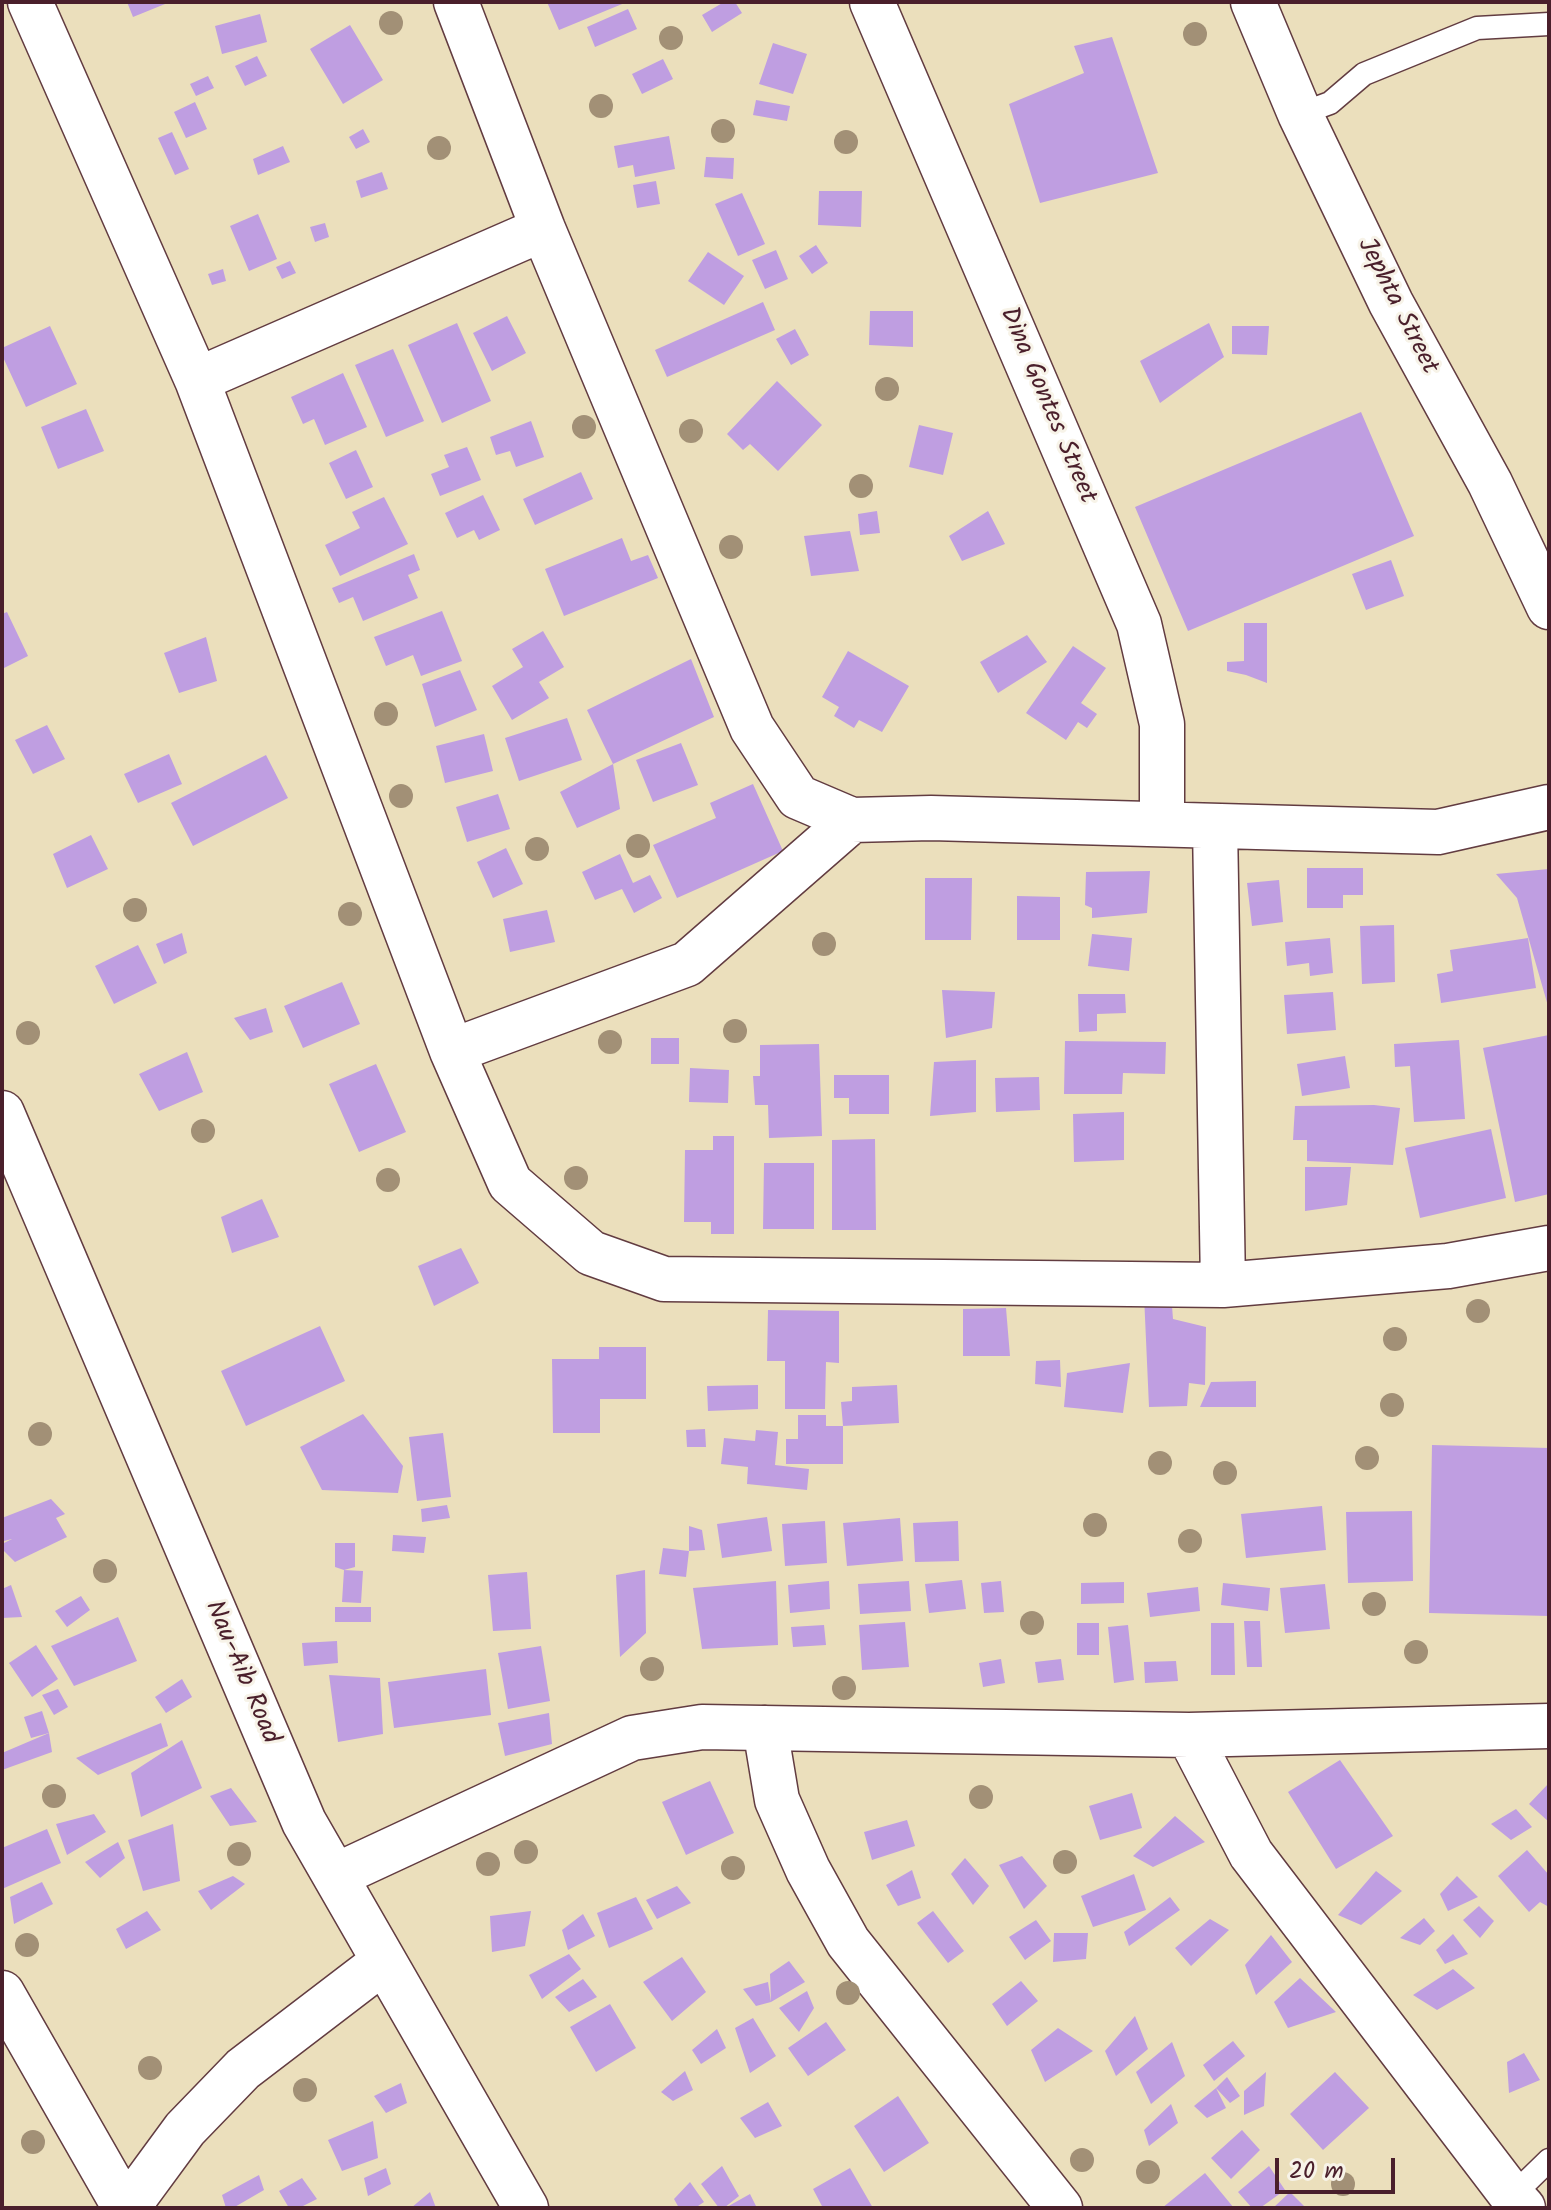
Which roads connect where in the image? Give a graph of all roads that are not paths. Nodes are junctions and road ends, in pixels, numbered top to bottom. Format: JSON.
{"nodes":[{"id":1,"x":30,"y":2,"type":"edge"},
{"id":2,"x":456,"y":2,"type":"edge"},
{"id":3,"x":872,"y":2,"type":"edge"},
{"id":4,"x":1253,"y":2,"type":"edge"},
{"id":5,"x":1549,"y":24,"type":"edge"},
{"id":6,"x":1300,"y":114,"type":"junction"},
{"id":7,"x":543,"y":229,"type":"junction"},
{"id":8,"x":197,"y":380,"type":"junction"},
{"id":9,"x":1549,"y":607,"type":"edge"},
{"id":10,"x":1549,"y":807,"type":"edge"},
{"id":11,"x":852,"y":820,"type":"junction"},
{"id":12,"x":1162,"y":824,"type":"junction"},
{"id":13,"x":1215,"y":826,"type":"junction"},
{"id":14,"x":452,"y":1051,"type":"junction"},
{"id":15,"x":2,"y":1113,"type":"edge"},
{"id":16,"x":1549,"y":1248,"type":"edge"},
{"id":17,"x":1223,"y":1285,"type":"junction"},
{"id":18,"x":1549,"y":1726,"type":"edge"},
{"id":19,"x":765,"y":1728,"type":"junction"},
{"id":20,"x":1189,"y":1735,"type":"junction"},
{"id":21,"x":335,"y":1876,"type":"junction"},
{"id":22,"x":383,"y":1962,"type":"junction"},
{"id":23,"x":2,"y":1993,"type":"edge"},
{"id":24,"x":1549,"y":2160,"type":"edge"},
{"id":25,"x":1518,"y":2202,"type":"edge"},
{"id":26,"x":126,"y":2208,"type":"edge"},
{"id":27,"x":526,"y":2208,"type":"edge"},
{"id":28,"x":1060,"y":2208,"type":"edge"}],
"edges":[{"from":1,"to":8,"type":"street"},
{"from":2,"to":7,"type":"street"},
{"from":3,"to":12,"type":"street","name":"Dina Gontes Street"},
{"from":4,"to":6,"type":"street","name":"Jephta Street"},
{"from":5,"to":6,"type":"lane"},
{"from":6,"to":9,"type":"street","name":"Jephta Street"},
{"from":7,"to":8,"type":"street"},
{"from":7,"to":11,"type":"street"},
{"from":8,"to":14,"type":"street"},
{"from":10,"to":13,"type":"street"},
{"from":11,"to":12,"type":"street"},
{"from":11,"to":14,"type":"street"},
{"from":12,"to":13,"type":"street"},
{"from":13,"to":17,"type":"street"},
{"from":14,"to":17,"type":"street"},
{"from":15,"to":21,"type":"street","name":"Nau-Aib Road"},
{"from":16,"to":17,"type":"street"},
{"from":18,"to":20,"type":"street"},
{"from":19,"to":20,"type":"street"},
{"from":19,"to":21,"type":"street"},
{"from":19,"to":28,"type":"street"},
{"from":20,"to":25,"type":"street"},
{"from":21,"to":22,"type":"street","name":"Nau-Aib Road"},
{"from":22,"to":26,"type":"street"},
{"from":22,"to":27,"type":"street","name":"Nau-Aib Road"},
{"from":23,"to":26,"type":"street"},
{"from":24,"to":25,"type":"lane"}]}
